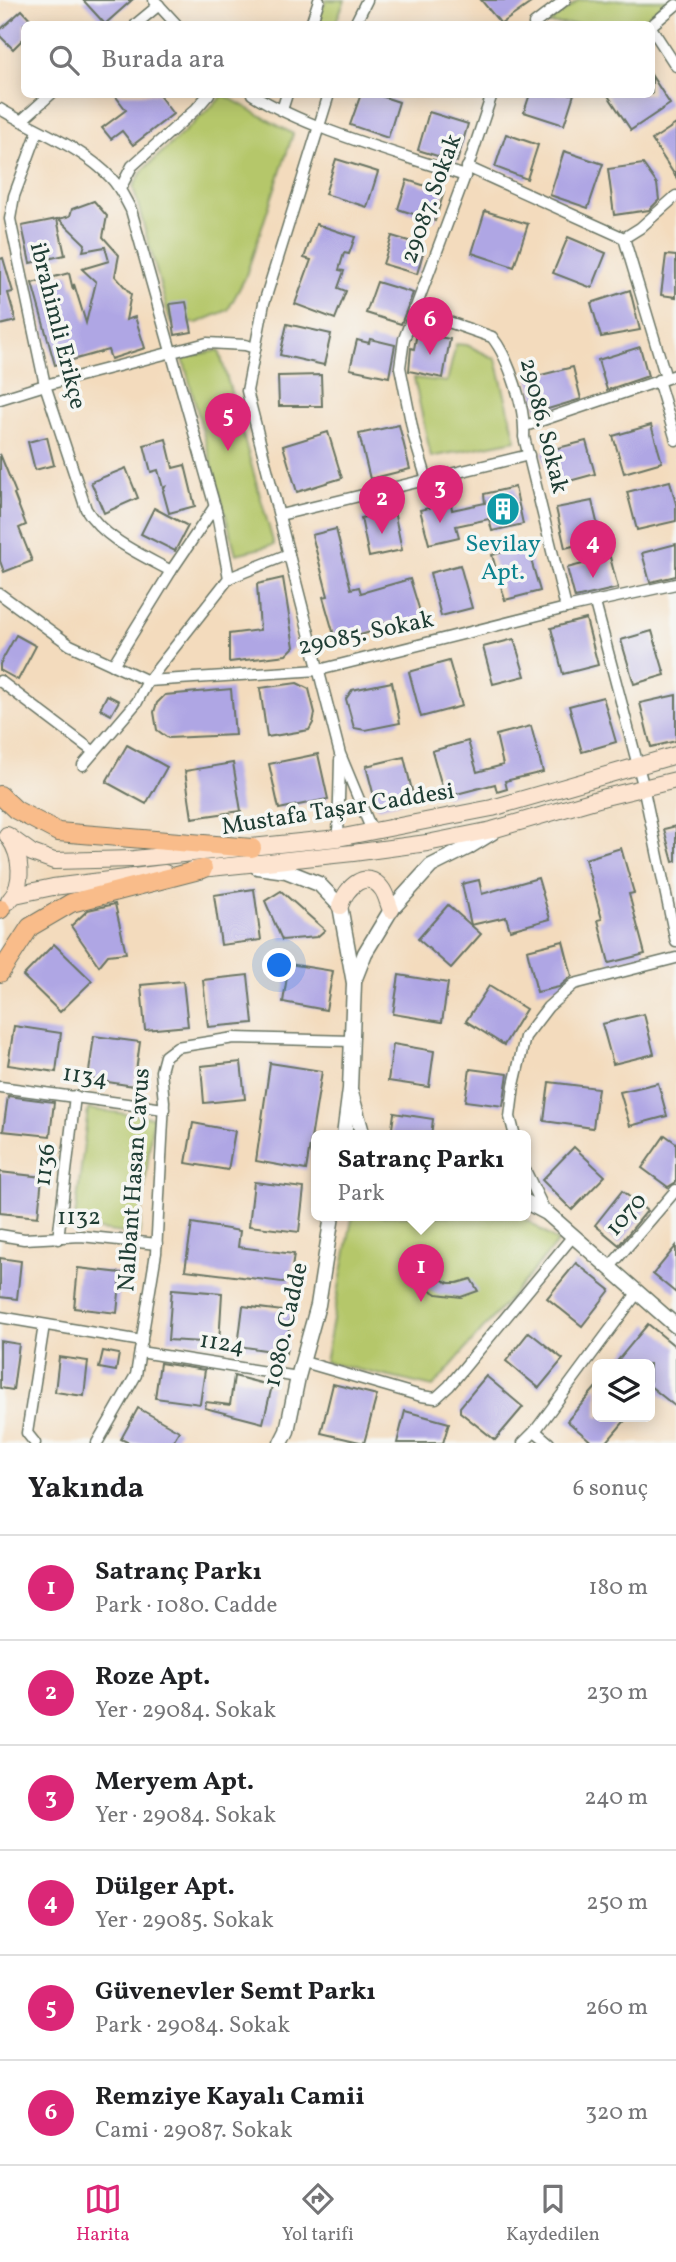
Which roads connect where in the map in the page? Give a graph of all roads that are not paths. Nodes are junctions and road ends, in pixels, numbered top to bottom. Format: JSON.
{"nodes":[{"id":1,"x":366,"y":0,"type":"edge"},
{"id":2,"x":565,"y":0,"type":"edge"},
{"id":3,"x":315,"y":2,"type":"edge"},
{"id":4,"x":157,"y":3,"type":"edge"},
{"id":5,"x":676,"y":5,"type":"edge"},
{"id":6,"x":139,"y":21,"type":"edge"},
{"id":7,"x":173,"y":21,"type":"edge"},
{"id":8,"x":312,"y":21,"type":"edge"},
{"id":9,"x":356,"y":21,"type":"edge"},
{"id":10,"x":538,"y":21,"type":"edge"},
{"id":11,"x":655,"y":24,"type":"edge"},
{"id":12,"x":655,"y":32,"type":"edge"},
{"id":13,"x":676,"y":66,"type":"edge"},
{"id":14,"x":46,"y":98,"type":"edge"},
{"id":15,"x":206,"y":98,"type":"edge"},
{"id":16,"x":260,"y":98,"type":"edge"},
{"id":17,"x":286,"y":98,"type":"edge"},
{"id":18,"x":328,"y":98,"type":"edge"},
{"id":19,"x":491,"y":98,"type":"edge"},
{"id":20,"x":0,"y":109,"type":"edge"},
{"id":21,"x":282,"y":110,"type":"junction"},
{"id":22,"x":20,"y":121,"type":"junction"},
{"id":23,"x":319,"y":126,"type":"junction"},
{"id":24,"x":38,"y":131,"type":"junction"},
{"id":25,"x":466,"y":172,"type":"junction"},
{"id":26,"x":120,"y":190,"type":"junction"},
{"id":27,"x":676,"y":196,"type":"edge"},
{"id":28,"x":624,"y":238,"type":"junction"},
{"id":29,"x":414,"y":310,"type":"junction"},
{"id":30,"x":255,"y":348,"type":"junction"},
{"id":31,"x":172,"y":353,"type":"junction"},
{"id":32,"x":667,"y":378,"type":"edge"},
{"id":33,"x":45,"y":385,"type":"junction"},
{"id":34,"x":0,"y":399,"type":"edge"},
{"id":35,"x":525,"y":426,"type":"junction"},
{"id":36,"x":676,"y":440,"type":"edge"},
{"id":37,"x":529,"y":455,"type":"junction"},
{"id":38,"x":427,"y":480,"type":"junction"},
{"id":39,"x":215,"y":506,"type":"junction"},
{"id":40,"x":279,"y":515,"type":"junction"},
{"id":41,"x":289,"y":554,"type":"junction"},
{"id":42,"x":171,"y":571,"type":"junction"},
{"id":43,"x":229,"y":578,"type":"junction"},
{"id":44,"x":676,"y":584,"type":"edge"},
{"id":45,"x":0,"y":594,"type":"edge"},
{"id":46,"x":595,"y":603,"type":"junction"},
{"id":47,"x":566,"y":608,"type":"junction"},
{"id":48,"x":113,"y":665,"type":"junction"},
{"id":49,"x":319,"y":670,"type":"junction"},
{"id":50,"x":0,"y":681,"type":"edge"},
{"id":51,"x":148,"y":681,"type":"junction"},
{"id":52,"x":94,"y":752,"type":"junction"},
{"id":53,"x":340,"y":754,"type":"junction"},
{"id":54,"x":676,"y":755,"type":"edge"},
{"id":55,"x":83,"y":765,"type":"dead end"},
{"id":56,"x":641,"y":779,"type":"junction"},
{"id":57,"x":676,"y":780,"type":"edge"},
{"id":58,"x":0,"y":795,"type":"edge"},
{"id":59,"x":497,"y":829,"type":"junction"},
{"id":60,"x":372,"y":831,"type":"junction"},
{"id":61,"x":3,"y":833,"type":"edge"},
{"id":62,"x":338,"y":838,"type":"junction"},
{"id":63,"x":252,"y":848,"type":"junction"},
{"id":64,"x":242,"y":865,"type":"junction"},
{"id":65,"x":203,"y":869,"type":"junction"},
{"id":66,"x":15,"y":895,"type":"junction"},
{"id":67,"x":340,"y":906,"type":"junction"},
{"id":68,"x":0,"y":910,"type":"edge"},
{"id":69,"x":391,"y":910,"type":"junction"},
{"id":70,"x":676,"y":942,"type":"edge"},
{"id":71,"x":676,"y":958,"type":"edge"},
{"id":72,"x":0,"y":972,"type":"edge"},
{"id":73,"x":354,"y":983,"type":"junction"},
{"id":74,"x":352,"y":1041,"type":"junction"},
{"id":75,"x":0,"y":1087,"type":"edge"},
{"id":76,"x":350,"y":1089,"type":"junction"},
{"id":77,"x":75,"y":1096,"type":"junction"},
{"id":78,"x":164,"y":1109,"type":"junction"},
{"id":79,"x":345,"y":1130,"type":"edge"},
{"id":80,"x":361,"y":1130,"type":"edge"},
{"id":81,"x":513,"y":1130,"type":"edge"},
{"id":82,"x":531,"y":1182,"type":"edge"},
{"id":83,"x":676,"y":1190,"type":"edge"},
{"id":84,"x":531,"y":1205,"type":"edge"},
{"id":85,"x":547,"y":1213,"type":"junction"},
{"id":86,"x":331,"y":1221,"type":"edge"},
{"id":87,"x":0,"y":1235,"type":"edge"},
{"id":88,"x":573,"y":1236,"type":"junction"},
{"id":89,"x":58,"y":1239,"type":"junction"},
{"id":90,"x":157,"y":1244,"type":"junction"},
{"id":91,"x":609,"y":1268,"type":"junction"},
{"id":92,"x":638,"y":1292,"type":"junction"},
{"id":93,"x":0,"y":1317,"type":"edge"},
{"id":94,"x":44,"y":1325,"type":"junction"},
{"id":95,"x":676,"y":1326,"type":"edge"},
{"id":96,"x":141,"y":1346,"type":"junction"},
{"id":97,"x":304,"y":1362,"type":"junction"},
{"id":98,"x":298,"y":1377,"type":"junction"},
{"id":99,"x":535,"y":1431,"type":"junction"},
{"id":100,"x":34,"y":1443,"type":"edge"},
{"id":101,"x":97,"y":1443,"type":"edge"},
{"id":102,"x":281,"y":1443,"type":"edge"},
{"id":103,"x":523,"y":1443,"type":"edge"},
{"id":104,"x":549,"y":1443,"type":"edge"}],
"edges":[{"from":1,"to":9,"type":"street"},
{"from":2,"to":10,"type":"street"},
{"from":3,"to":8,"type":"street"},
{"from":4,"to":6,"type":"street"},
{"from":4,"to":7,"type":"street"},
{"from":5,"to":11,"type":"street"},
{"from":12,"to":13,"type":"street"},
{"from":14,"to":22,"type":"street"},
{"from":15,"to":26,"type":"street"},
{"from":16,"to":21,"type":"street"},
{"from":17,"to":21,"type":"street"},
{"from":18,"to":23,"type":"street"},
{"from":19,"to":25,"type":"street","name":"29087. Sokak"},
{"from":20,"to":22,"type":"street"},
{"from":21,"to":23,"type":"street"},
{"from":22,"to":24,"type":"street"},
{"from":23,"to":25,"type":"street"},
{"from":23,"to":30,"type":"street"},
{"from":24,"to":26,"type":"street"},
{"from":24,"to":33,"type":"street","name":"ibrahimli Erikçe"},
{"from":25,"to":28,"type":"street"},
{"from":25,"to":29,"type":"street","name":"29087. Sokak"},
{"from":26,"to":31,"type":"street"},
{"from":27,"to":28,"type":"street"},
{"from":28,"to":32,"type":"street"},
{"from":29,"to":35,"type":"street","name":"29086. Sokak"},
{"from":29,"to":38,"type":"street","name":"29087. Sokak"},
{"from":30,"to":31,"type":"street"},
{"from":30,"to":40,"type":"street"},
{"from":31,"to":33,"type":"street"},
{"from":31,"to":39,"type":"street"},
{"from":32,"to":35,"type":"street"},
{"from":32,"to":36,"type":"street"},
{"from":33,"to":34,"type":"street"},
{"from":33,"to":42,"type":"street","name":"ibrahimli Erikçe"},
{"from":35,"to":37,"type":"street","name":"29086. Sokak"},
{"from":37,"to":38,"type":"street"},
{"from":37,"to":47,"type":"street","name":"29086. Sokak"},
{"from":38,"to":40,"type":"street"},
{"from":39,"to":42,"type":"street"},
{"from":39,"to":43,"type":"street"},
{"from":40,"to":41,"type":"street"},
{"from":41,"to":43,"type":"street"},
{"from":41,"to":49,"type":"street"},
{"from":42,"to":48,"type":"street"},
{"from":43,"to":51,"type":"street"},
{"from":44,"to":46,"type":"street","name":"29085. Sokak"},
{"from":45,"to":48,"type":"street","name":"29085. Sokak"},
{"from":46,"to":47,"type":"street","name":"29085. Sokak"},
{"from":46,"to":56,"type":"street"},
{"from":47,"to":49,"type":"street","name":"29085. Sokak"},
{"from":48,"to":51,"type":"street","name":"29085. Sokak"},
{"from":49,"to":51,"type":"street","name":"29085. Sokak"},
{"from":49,"to":53,"type":"street"},
{"from":50,"to":52,"type":"street"},
{"from":51,"to":52,"type":"street"},
{"from":52,"to":55,"type":"street"},
{"from":53,"to":60,"type":"street"},
{"from":53,"to":62,"type":"street"},
{"from":54,"to":56,"type":"main road","name":"Mustafa Taşar Caddesi"},
{"from":56,"to":57,"type":"main road","name":"Mustafa Taşar Caddesi"},
{"from":56,"to":59,"type":"main road","name":"Mustafa Taşar Caddesi"},
{"from":56,"to":60,"type":"main road","name":"Mustafa Taşar Caddesi"},
{"from":56,"to":70,"type":"street"},
{"from":58,"to":63,"type":"main road"},
{"from":59,"to":64,"type":"main road","name":"Mustafa Taşar Caddesi"},
{"from":59,"to":69,"type":"street"},
{"from":60,"to":62,"type":"main road","name":"Mustafa Taşar Caddesi"},
{"from":61,"to":63,"type":"main road","name":"Mustafa Taşar Caddesi"},
{"from":61,"to":66,"type":"main road"},
{"from":62,"to":63,"type":"main road","name":"Mustafa Taşar Caddesi"},
{"from":64,"to":65,"type":"main road","name":"Mustafa Taşar Caddesi"},
{"from":64,"to":67,"type":"street"},
{"from":65,"to":66,"type":"main road","name":"Mustafa Taşar Caddesi"},
{"from":65,"to":72,"type":"main road"},
{"from":66,"to":68,"type":"main road"},
{"from":67,"to":69,"type":"main road"},
{"from":67,"to":73,"type":"street"},
{"from":69,"to":73,"type":"street"},
{"from":71,"to":81,"type":"street"},
{"from":73,"to":74,"type":"street"},
{"from":74,"to":76,"type":"street"},
{"from":74,"to":78,"type":"street","name":"Nalbant Hasan Cavus"},
{"from":75,"to":77,"type":"street","name":"1134"},
{"from":76,"to":79,"type":"street"},
{"from":76,"to":80,"type":"street"},
{"from":77,"to":78,"type":"street","name":"1134"},
{"from":77,"to":89,"type":"street","name":"1136"},
{"from":78,"to":90,"type":"street","name":"Nalbant Hasan Cavus"},
{"from":82,"to":85,"type":"street"},
{"from":83,"to":91,"type":"street","name":"1070"},
{"from":84,"to":85,"type":"street"},
{"from":85,"to":88,"type":"street"},
{"from":86,"to":97,"type":"street","name":"1080. Cadde"},
{"from":87,"to":89,"type":"street","name":"1132"},
{"from":88,"to":91,"type":"street"},
{"from":88,"to":97,"type":"street"},
{"from":89,"to":90,"type":"street","name":"1132"},
{"from":90,"to":96,"type":"street","name":"Nalbant Hasan Cavus"},
{"from":91,"to":92,"type":"street"},
{"from":92,"to":95,"type":"street"},
{"from":92,"to":99,"type":"street"},
{"from":93,"to":94,"type":"street","name":"1124"},
{"from":94,"to":96,"type":"street","name":"1124"},
{"from":94,"to":100,"type":"street"},
{"from":96,"to":98,"type":"street","name":"1124"},
{"from":96,"to":101,"type":"street","name":"Nalbant Hasan Cavus"},
{"from":97,"to":98,"type":"street","name":"1080. Cadde"},
{"from":98,"to":102,"type":"street","name":"1080. Cadde"},
{"from":99,"to":103,"type":"street"},
{"from":99,"to":104,"type":"street"}]}
